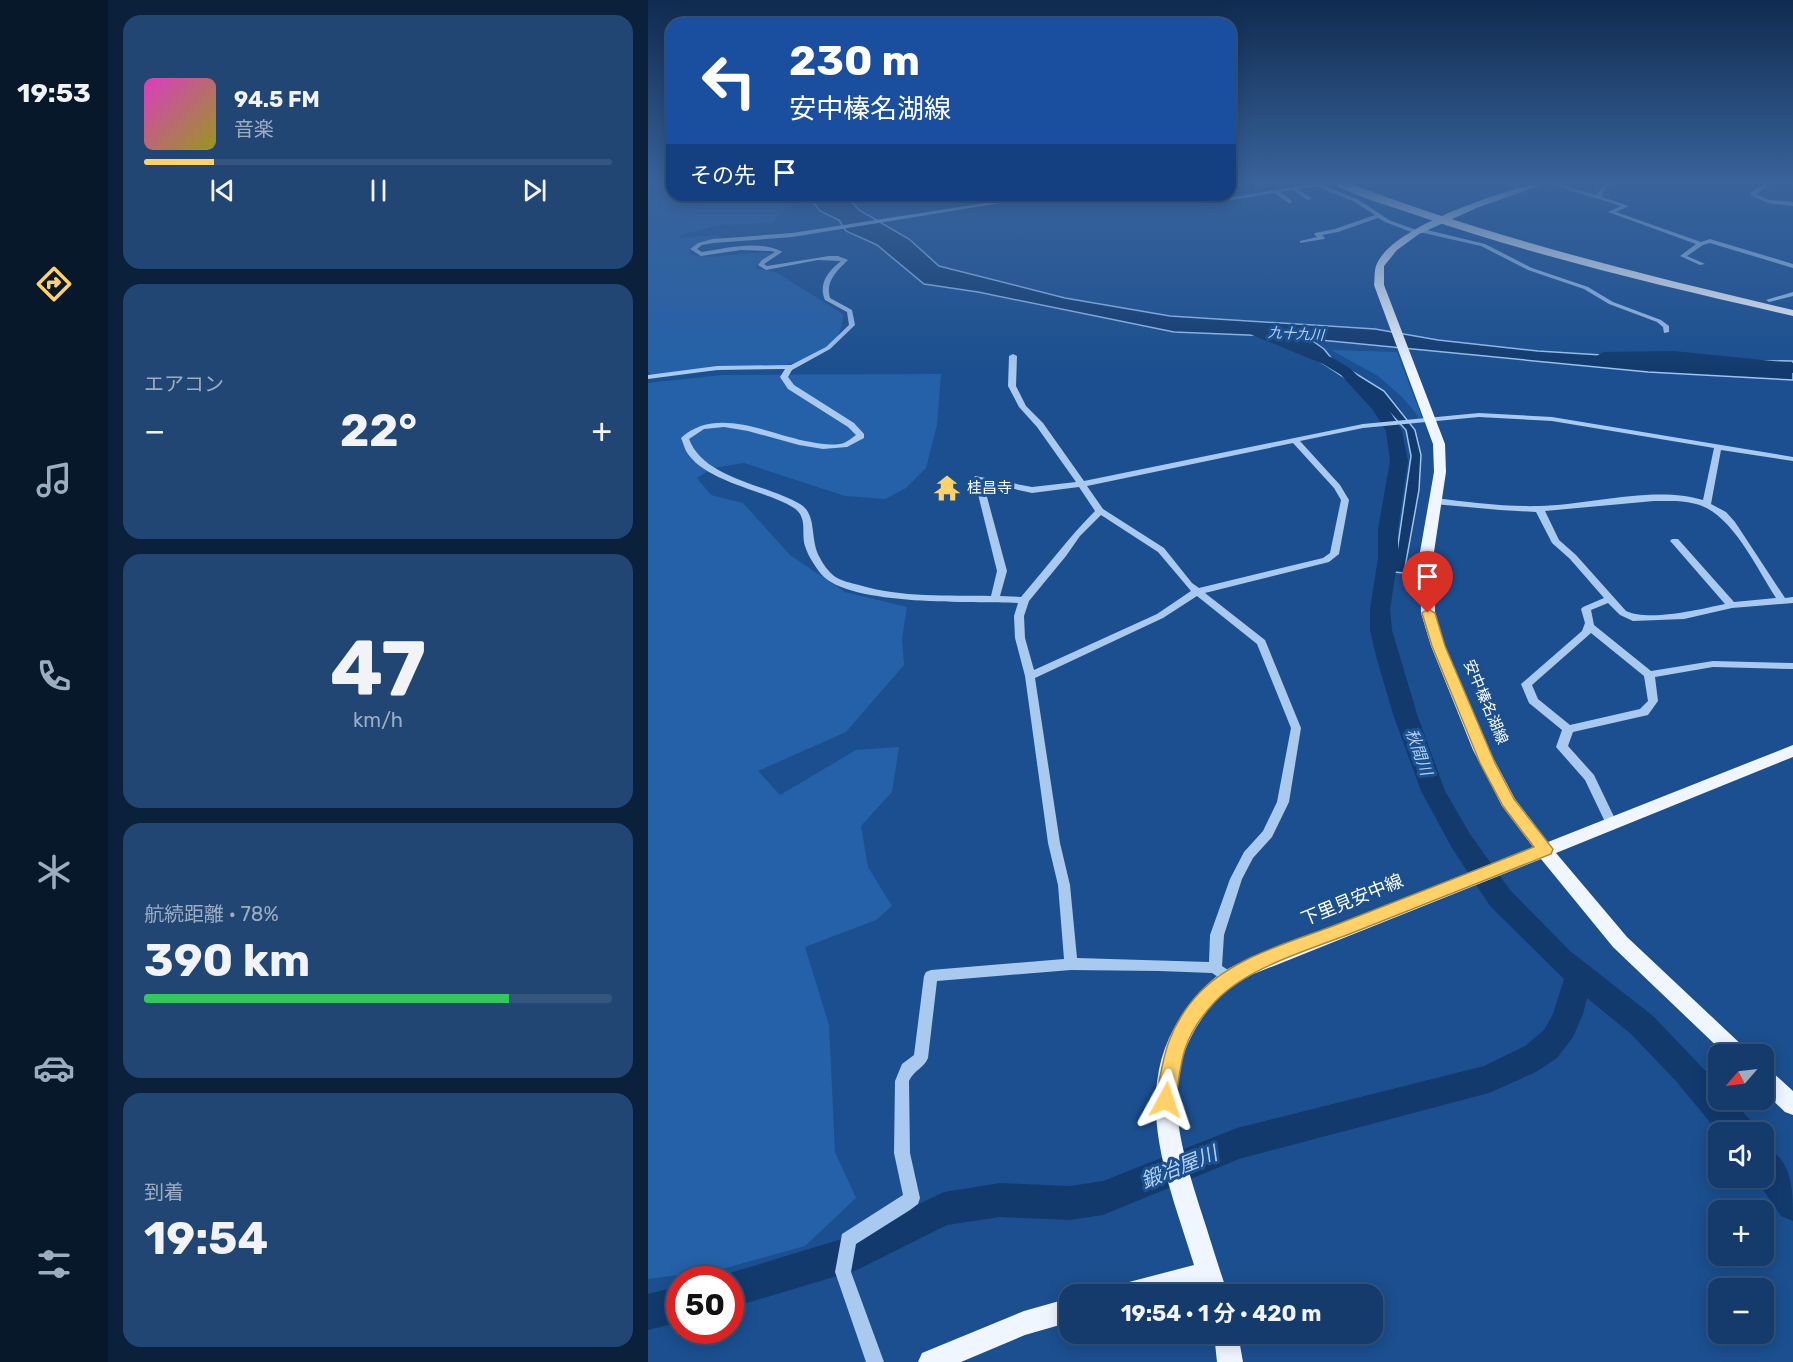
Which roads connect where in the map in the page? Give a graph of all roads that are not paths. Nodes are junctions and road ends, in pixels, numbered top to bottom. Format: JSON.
{"nodes":[{"id":1,"x":701,"y":245,"type":"edge"},
{"id":2,"x":1402,"y":245,"type":"edge"},
{"id":3,"x":1481,"y":245,"type":"edge"},
{"id":4,"x":1523,"y":245,"type":"edge"},
{"id":5,"x":1700,"y":245,"type":"edge"},
{"id":6,"x":1722,"y":245,"type":"edge"},
{"id":7,"x":1702,"y":264,"type":"dead end"},
{"id":8,"x":1793,"y":266,"type":"edge"},
{"id":9,"x":1793,"y":294,"type":"edge"},
{"id":10,"x":1769,"y":300,"type":"dead end"},
{"id":11,"x":1793,"y":313,"type":"edge"},
{"id":12,"x":1666,"y":332,"type":"dead end"},
{"id":13,"x":1013,"y":356,"type":"dead end"},
{"id":14,"x":793,"y":367,"type":"junction"},
{"id":15,"x":648,"y":377,"type":"edge"},
{"id":16,"x":1431,"y":419,"type":"junction"},
{"id":17,"x":1294,"y":439,"type":"junction"},
{"id":18,"x":1718,"y":446,"type":"junction"},
{"id":19,"x":1793,"y":459,"type":"edge"},
{"id":20,"x":1083,"y":484,"type":"junction"},
{"id":21,"x":1434,"y":501,"type":"junction"},
{"id":22,"x":1707,"y":504,"type":"junction"},
{"id":23,"x":1539,"y":510,"type":"junction"},
{"id":24,"x":1100,"y":511,"type":"junction"},
{"id":25,"x":1675,"y":541,"type":"dead end"},
{"id":26,"x":1196,"y":592,"type":"junction"},
{"id":27,"x":995,"y":598,"type":"junction"},
{"id":28,"x":1610,"y":599,"type":"junction"},
{"id":29,"x":1024,"y":600,"type":"junction"},
{"id":30,"x":1782,"y":600,"type":"junction"},
{"id":31,"x":1793,"y":600,"type":"edge"},
{"id":32,"x":1732,"y":605,"type":"junction"},
{"id":33,"x":1589,"y":626,"type":"junction"},
{"id":34,"x":1793,"y":666,"type":"edge"},
{"id":35,"x":1649,"y":675,"type":"junction"},
{"id":36,"x":1030,"y":676,"type":"junction"},
{"id":37,"x":1568,"y":729,"type":"junction"},
{"id":38,"x":1793,"y":751,"type":"edge"},
{"id":39,"x":1611,"y":823,"type":"junction"},
{"id":40,"x":1545,"y":849,"type":"junction"},
{"id":41,"x":1071,"y":964,"type":"junction"},
{"id":42,"x":1222,"y":973,"type":"junction"},
{"id":43,"x":1727,"y":1044,"type":"edge"},
{"id":44,"x":1774,"y":1087,"type":"edge"},
{"id":45,"x":1793,"y":1105,"type":"edge"},
{"id":46,"x":1213,"y":1284,"type":"edge"},
{"id":47,"x":1059,"y":1313,"type":"edge"},
{"id":48,"x":1227,"y":1344,"type":"edge"},
{"id":49,"x":875,"y":1362,"type":"edge"},
{"id":50,"x":931,"y":1362,"type":"edge"},
{"id":51,"x":1230,"y":1362,"type":"edge"}],
"edges":[{"from":1,"to":14,"type":"street"},
{"from":2,"to":16,"type":"main road","name":"安中榛名湖線"},
{"from":3,"to":12,"type":"street"},
{"from":4,"to":11,"type":"highway"},
{"from":5,"to":7,"type":"street"},
{"from":6,"to":8,"type":"street"},
{"from":9,"to":10,"type":"street"},
{"from":13,"to":20,"type":"street"},
{"from":14,"to":15,"type":"street"},
{"from":14,"to":27,"type":"street"},
{"from":16,"to":17,"type":"street"},
{"from":16,"to":18,"type":"street"},
{"from":16,"to":21,"type":"main road","name":"安中榛名湖線"},
{"from":17,"to":20,"type":"street"},
{"from":17,"to":26,"type":"street"},
{"from":18,"to":19,"type":"street"},
{"from":18,"to":22,"type":"street"},
{"from":20,"to":24,"type":"street"},
{"from":20,"to":27,"type":"street"},
{"from":21,"to":23,"type":"street"},
{"from":21,"to":40,"type":"main road","name":"安中榛名湖線"},
{"from":22,"to":23,"type":"street"},
{"from":22,"to":30,"type":"street"},
{"from":23,"to":28,"type":"street"},
{"from":24,"to":26,"type":"street"},
{"from":24,"to":29,"type":"street"},
{"from":25,"to":32,"type":"street"},
{"from":26,"to":36,"type":"street"},
{"from":26,"to":42,"type":"street"},
{"from":27,"to":29,"type":"street"},
{"from":28,"to":32,"type":"street"},
{"from":28,"to":33,"type":"street"},
{"from":29,"to":36,"type":"street"},
{"from":30,"to":31,"type":"street"},
{"from":30,"to":32,"type":"street"},
{"from":33,"to":35,"type":"street"},
{"from":33,"to":37,"type":"street"},
{"from":34,"to":35,"type":"street"},
{"from":35,"to":37,"type":"street"},
{"from":36,"to":41,"type":"street"},
{"from":37,"to":39,"type":"street"},
{"from":38,"to":39,"type":"main road","name":"下里見安中線"},
{"from":39,"to":40,"type":"main road","name":"下里見安中線"},
{"from":40,"to":42,"type":"main road","name":"下里見安中線"},
{"from":40,"to":43,"type":"main road","name":"安中榛名湖線"},
{"from":41,"to":42,"type":"street"},
{"from":41,"to":49,"type":"street"},
{"from":42,"to":46,"type":"main road","name":"下里見安中線"},
{"from":44,"to":45,"type":"main road"},
{"from":47,"to":50,"type":"main road"},
{"from":48,"to":51,"type":"main road"}]}
